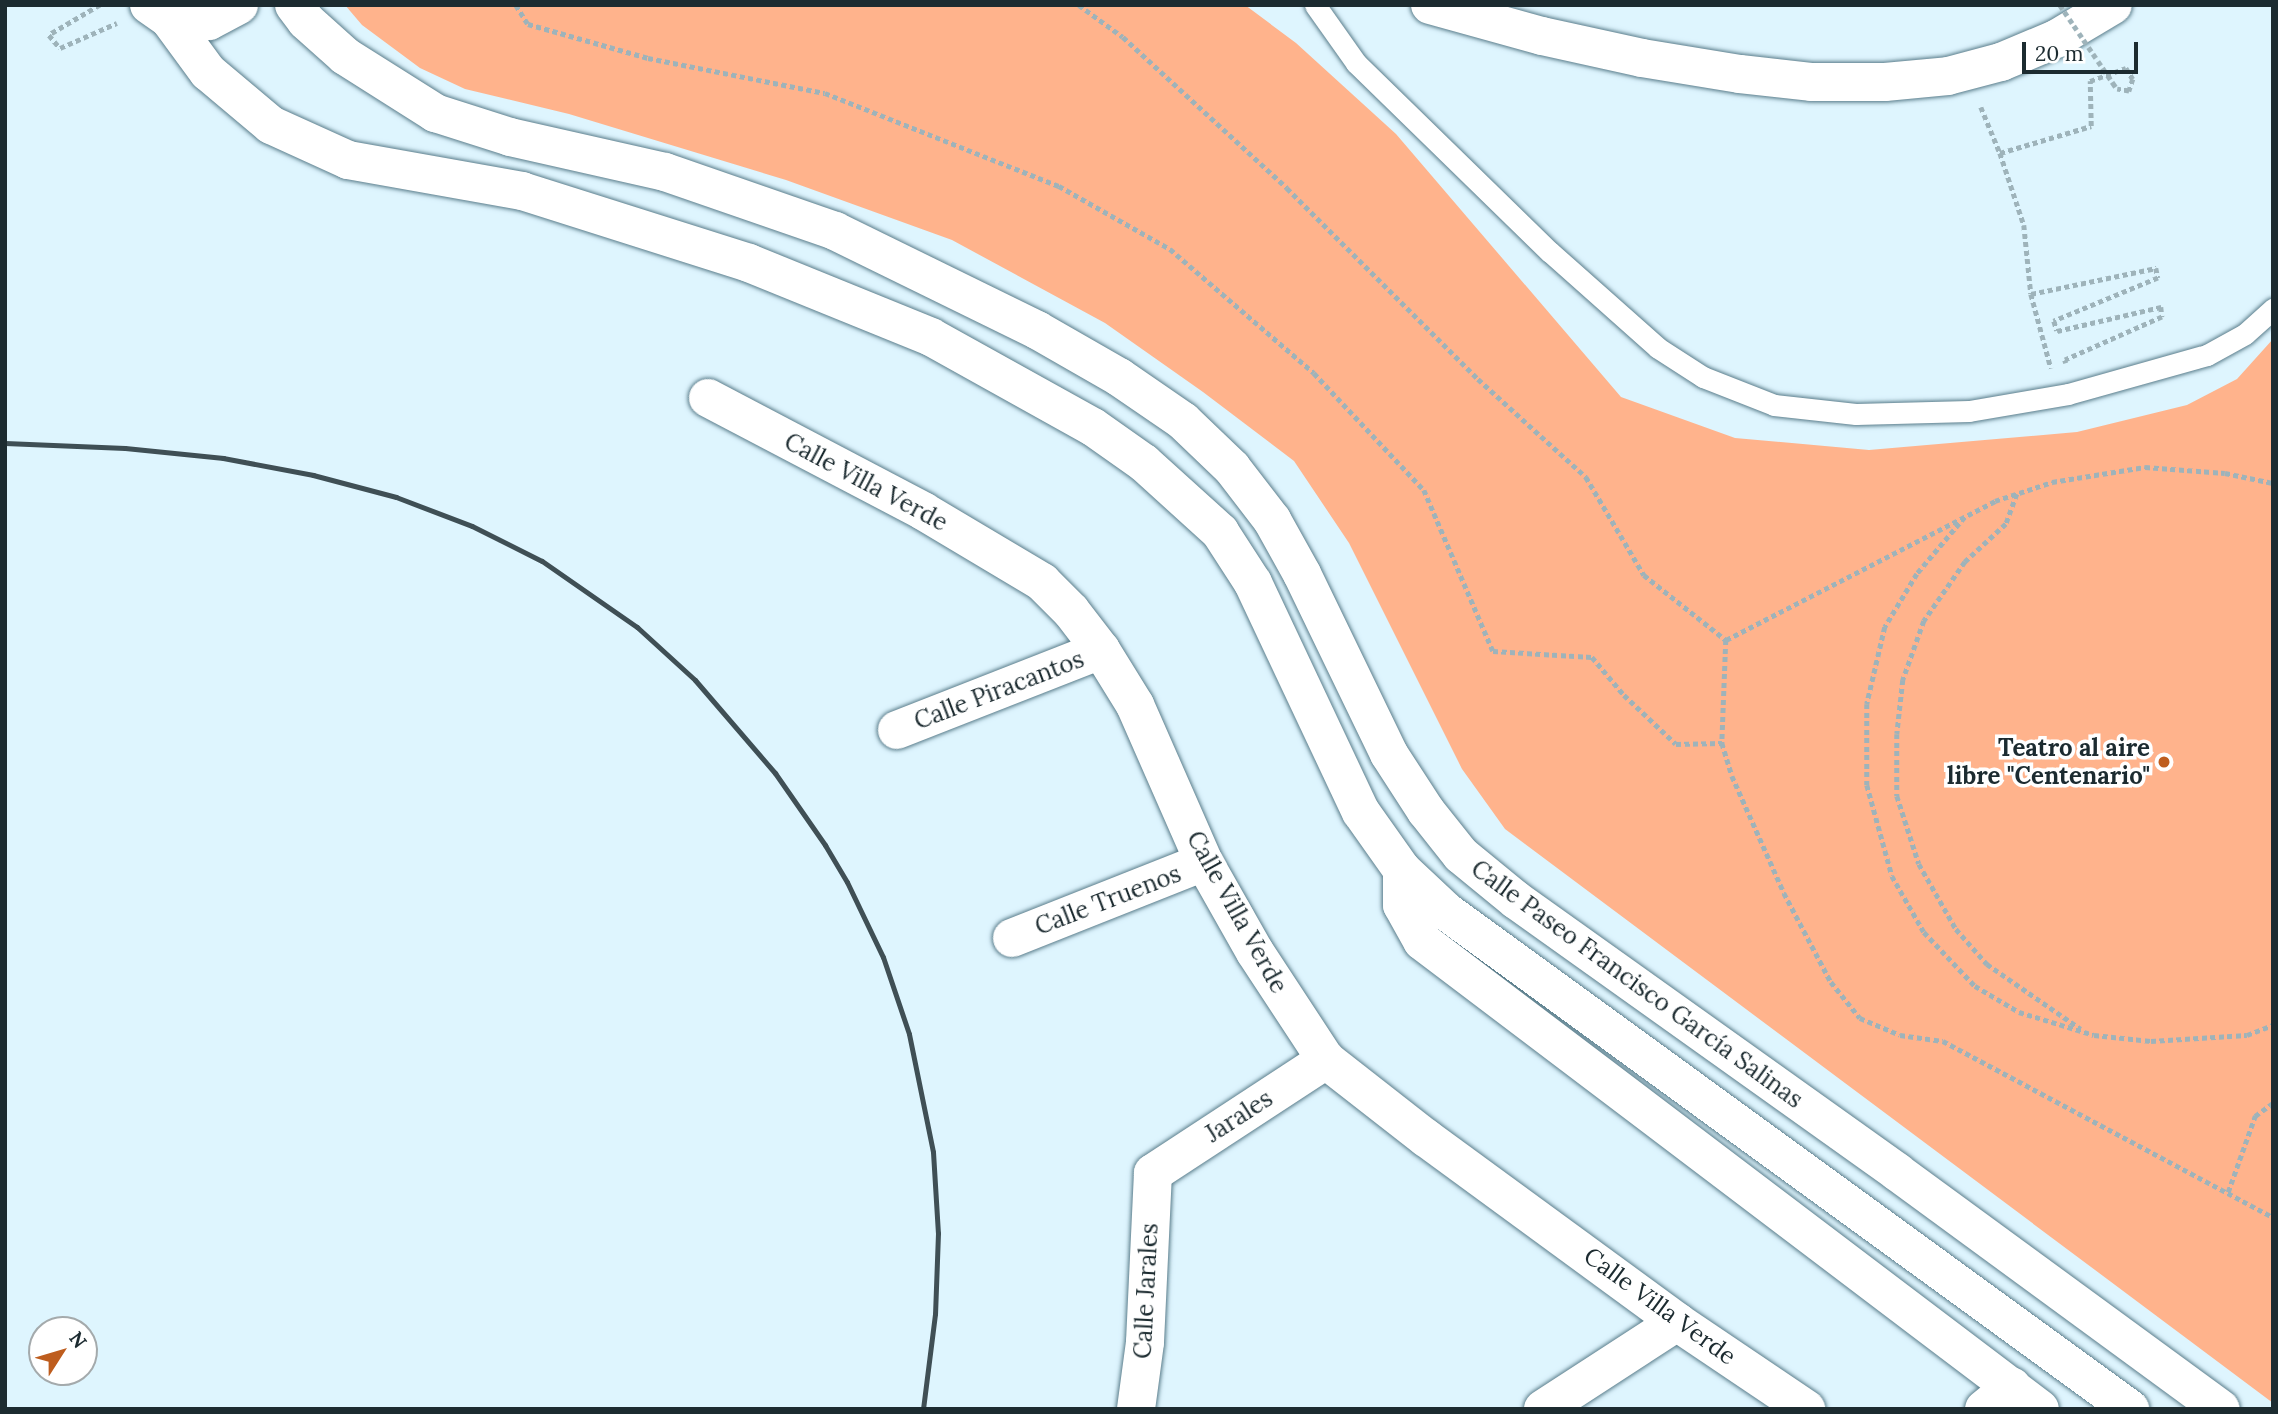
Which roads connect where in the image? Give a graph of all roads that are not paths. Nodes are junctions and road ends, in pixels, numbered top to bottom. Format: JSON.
{"nodes":[{"id":1,"x":239,"y":5,"type":"edge"},
{"id":2,"x":294,"y":5,"type":"edge"},
{"id":3,"x":1315,"y":5,"type":"edge"},
{"id":4,"x":1430,"y":5,"type":"edge"},
{"id":5,"x":2113,"y":5,"type":"edge"},
{"id":6,"x":157,"y":11,"type":"edge"},
{"id":7,"x":2273,"y":309,"type":"edge"},
{"id":8,"x":708,"y":398,"type":"dead end"},
{"id":9,"x":1101,"y":650,"type":"junction"},
{"id":10,"x":897,"y":730,"type":"dead end"},
{"id":11,"x":1205,"y":862,"type":"junction"},
{"id":12,"x":1402,"y":870,"type":"junction"},
{"id":13,"x":1012,"y":938,"type":"dead end"},
{"id":14,"x":1326,"y":1060,"type":"junction"},
{"id":15,"x":1153,"y":1173,"type":"joint"},
{"id":16,"x":1676,"y":1322,"type":"junction"},
{"id":17,"x":2012,"y":1401,"type":"edge"},
{"id":18,"x":1136,"y":1409,"type":"edge"},
{"id":19,"x":1543,"y":1409,"type":"edge"},
{"id":20,"x":1806,"y":1409,"type":"edge"},
{"id":21,"x":2130,"y":1409,"type":"edge"},
{"id":22,"x":2221,"y":1409,"type":"edge"}],
"edges":[{"from":1,"to":6,"type":"main road"},
{"from":2,"to":22,"type":"main road","name":"Calle Paseo Francisco García Salinas"},
{"from":3,"to":7,"type":"lane"},
{"from":4,"to":5,"type":"main road"},
{"from":6,"to":12,"type":"main road"},
{"from":8,"to":9,"type":"main road","name":"Calle Villa Verde"},
{"from":9,"to":10,"type":"main road","name":"Calle Piracantos"},
{"from":9,"to":11,"type":"main road","name":"Calle Villa Verde"},
{"from":11,"to":13,"type":"main road","name":"Calle Truenos"},
{"from":11,"to":14,"type":"main road","name":"Calle Villa Verde"},
{"from":12,"to":17,"type":"main road"},
{"from":12,"to":21,"type":"main road"},
{"from":14,"to":15,"type":"main road","name":"Jarales"},
{"from":14,"to":16,"type":"main road","name":"Calle Villa Verde"},
{"from":15,"to":18,"type":"main road","name":"Calle Jarales"},
{"from":16,"to":19,"type":"main road"},
{"from":16,"to":20,"type":"main road","name":"Calle Villa Verde"}]}
